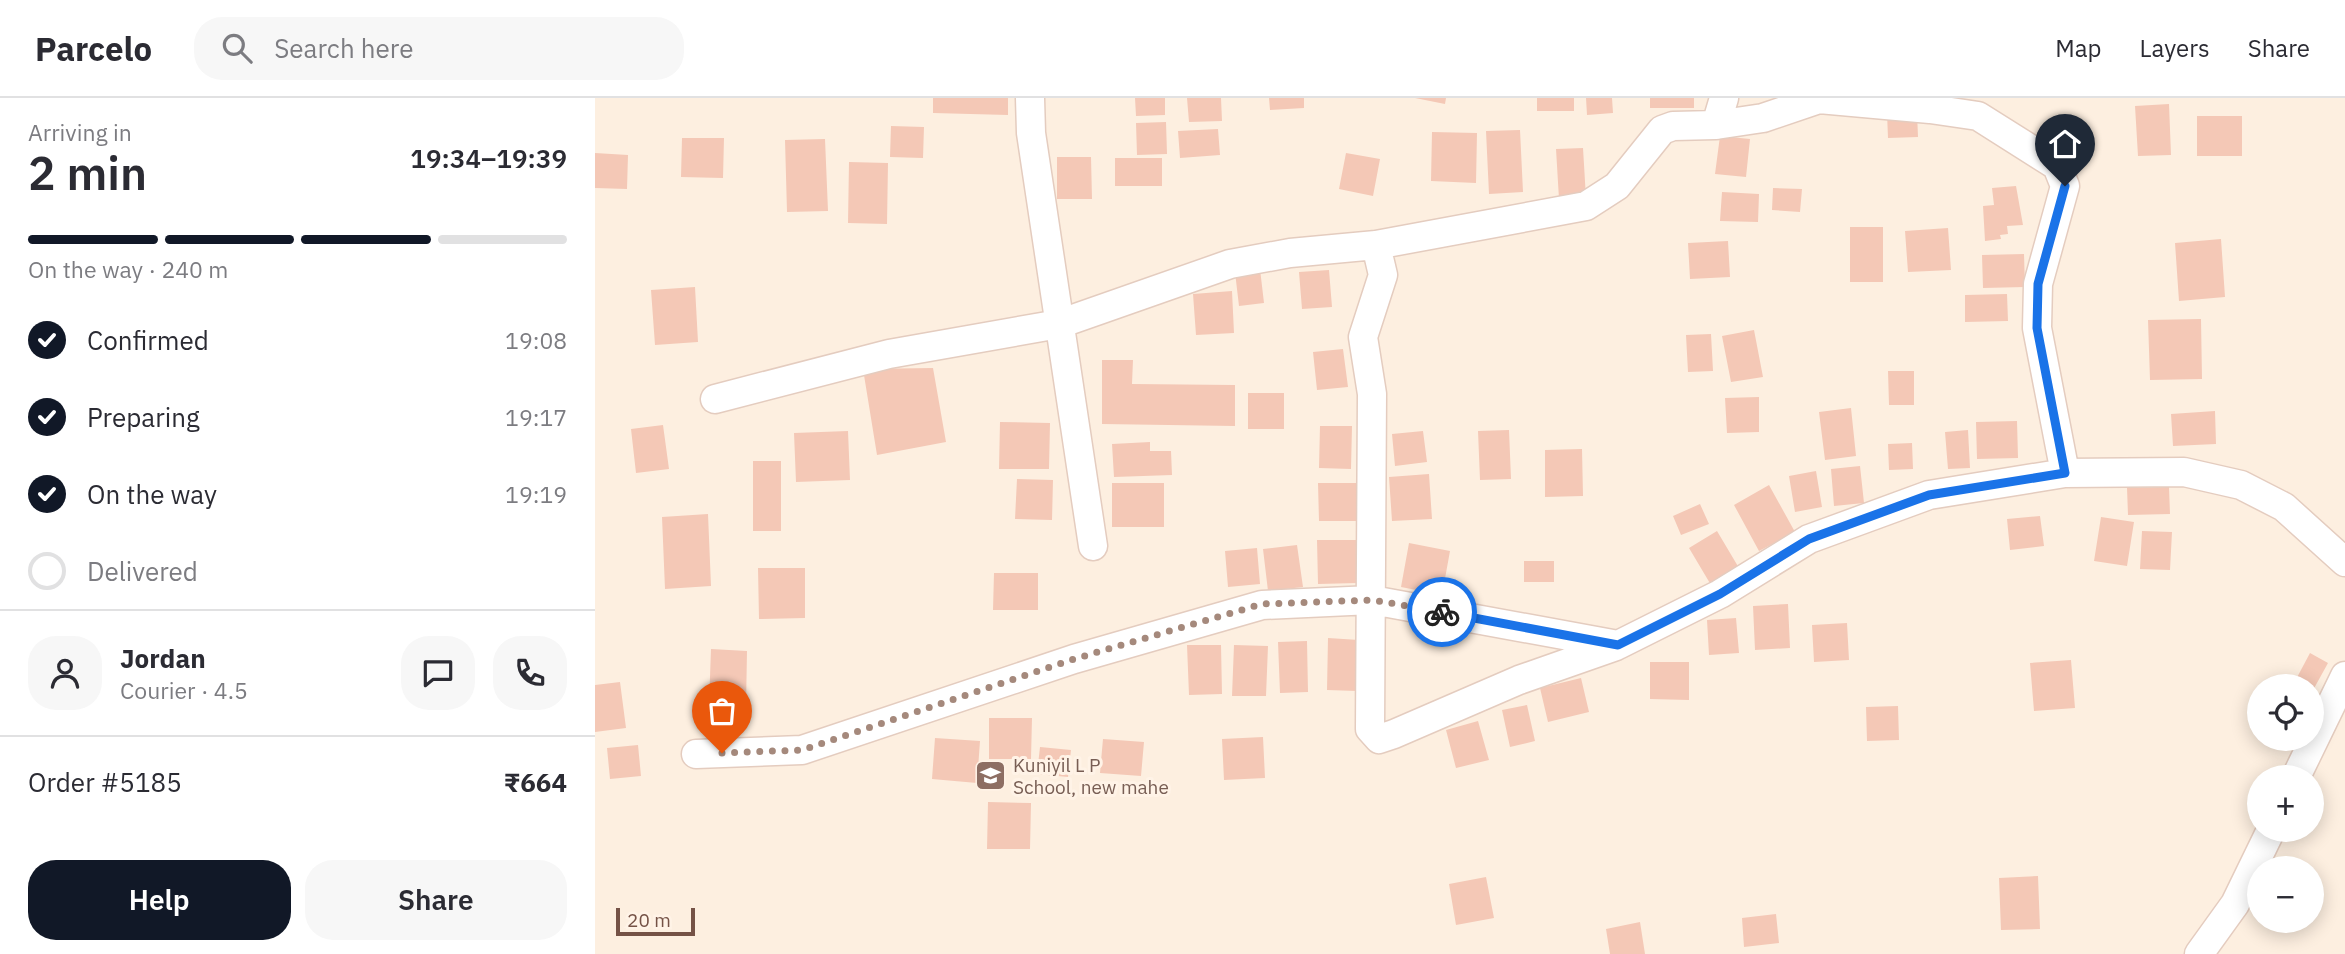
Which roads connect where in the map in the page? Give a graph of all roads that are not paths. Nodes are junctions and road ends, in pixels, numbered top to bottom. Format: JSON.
{"nodes":[{"id":1,"x":1030,"y":98,"type":"edge"},
{"id":2,"x":1724,"y":98,"type":"edge"},
{"id":3,"x":1977,"y":107,"type":"edge"},
{"id":4,"x":1716,"y":125,"type":"junction"},
{"id":5,"x":1376,"y":245,"type":"junction"},
{"id":6,"x":1059,"y":324,"type":"junction"},
{"id":7,"x":715,"y":399,"type":"dead end"},
{"id":8,"x":2065,"y":473,"type":"junction"},
{"id":9,"x":1093,"y":546,"type":"dead end"},
{"id":10,"x":2345,"y":562,"type":"edge"},
{"id":11,"x":1373,"y":600,"type":"junction"},
{"id":12,"x":1618,"y":645,"type":"junction"},
{"id":13,"x":2345,"y":676,"type":"edge"},
{"id":14,"x":696,"y":754,"type":"dead end"},
{"id":15,"x":2302,"y":765,"type":"edge"},
{"id":16,"x":2265,"y":842,"type":"edge"},
{"id":17,"x":2199,"y":954,"type":"edge"}],
"edges":[{"from":1,"to":6,"type":"street"},
{"from":2,"to":4,"type":"street"},
{"from":3,"to":4,"type":"street"},
{"from":3,"to":8,"type":"street"},
{"from":4,"to":5,"type":"street"},
{"from":5,"to":6,"type":"street"},
{"from":5,"to":11,"type":"street"},
{"from":6,"to":7,"type":"street"},
{"from":6,"to":9,"type":"street"},
{"from":8,"to":10,"type":"street"},
{"from":8,"to":12,"type":"street"},
{"from":11,"to":12,"type":"street"},
{"from":11,"to":12,"type":"street"},
{"from":11,"to":14,"type":"street"},
{"from":13,"to":15,"type":"street"},
{"from":16,"to":17,"type":"street"}]}
